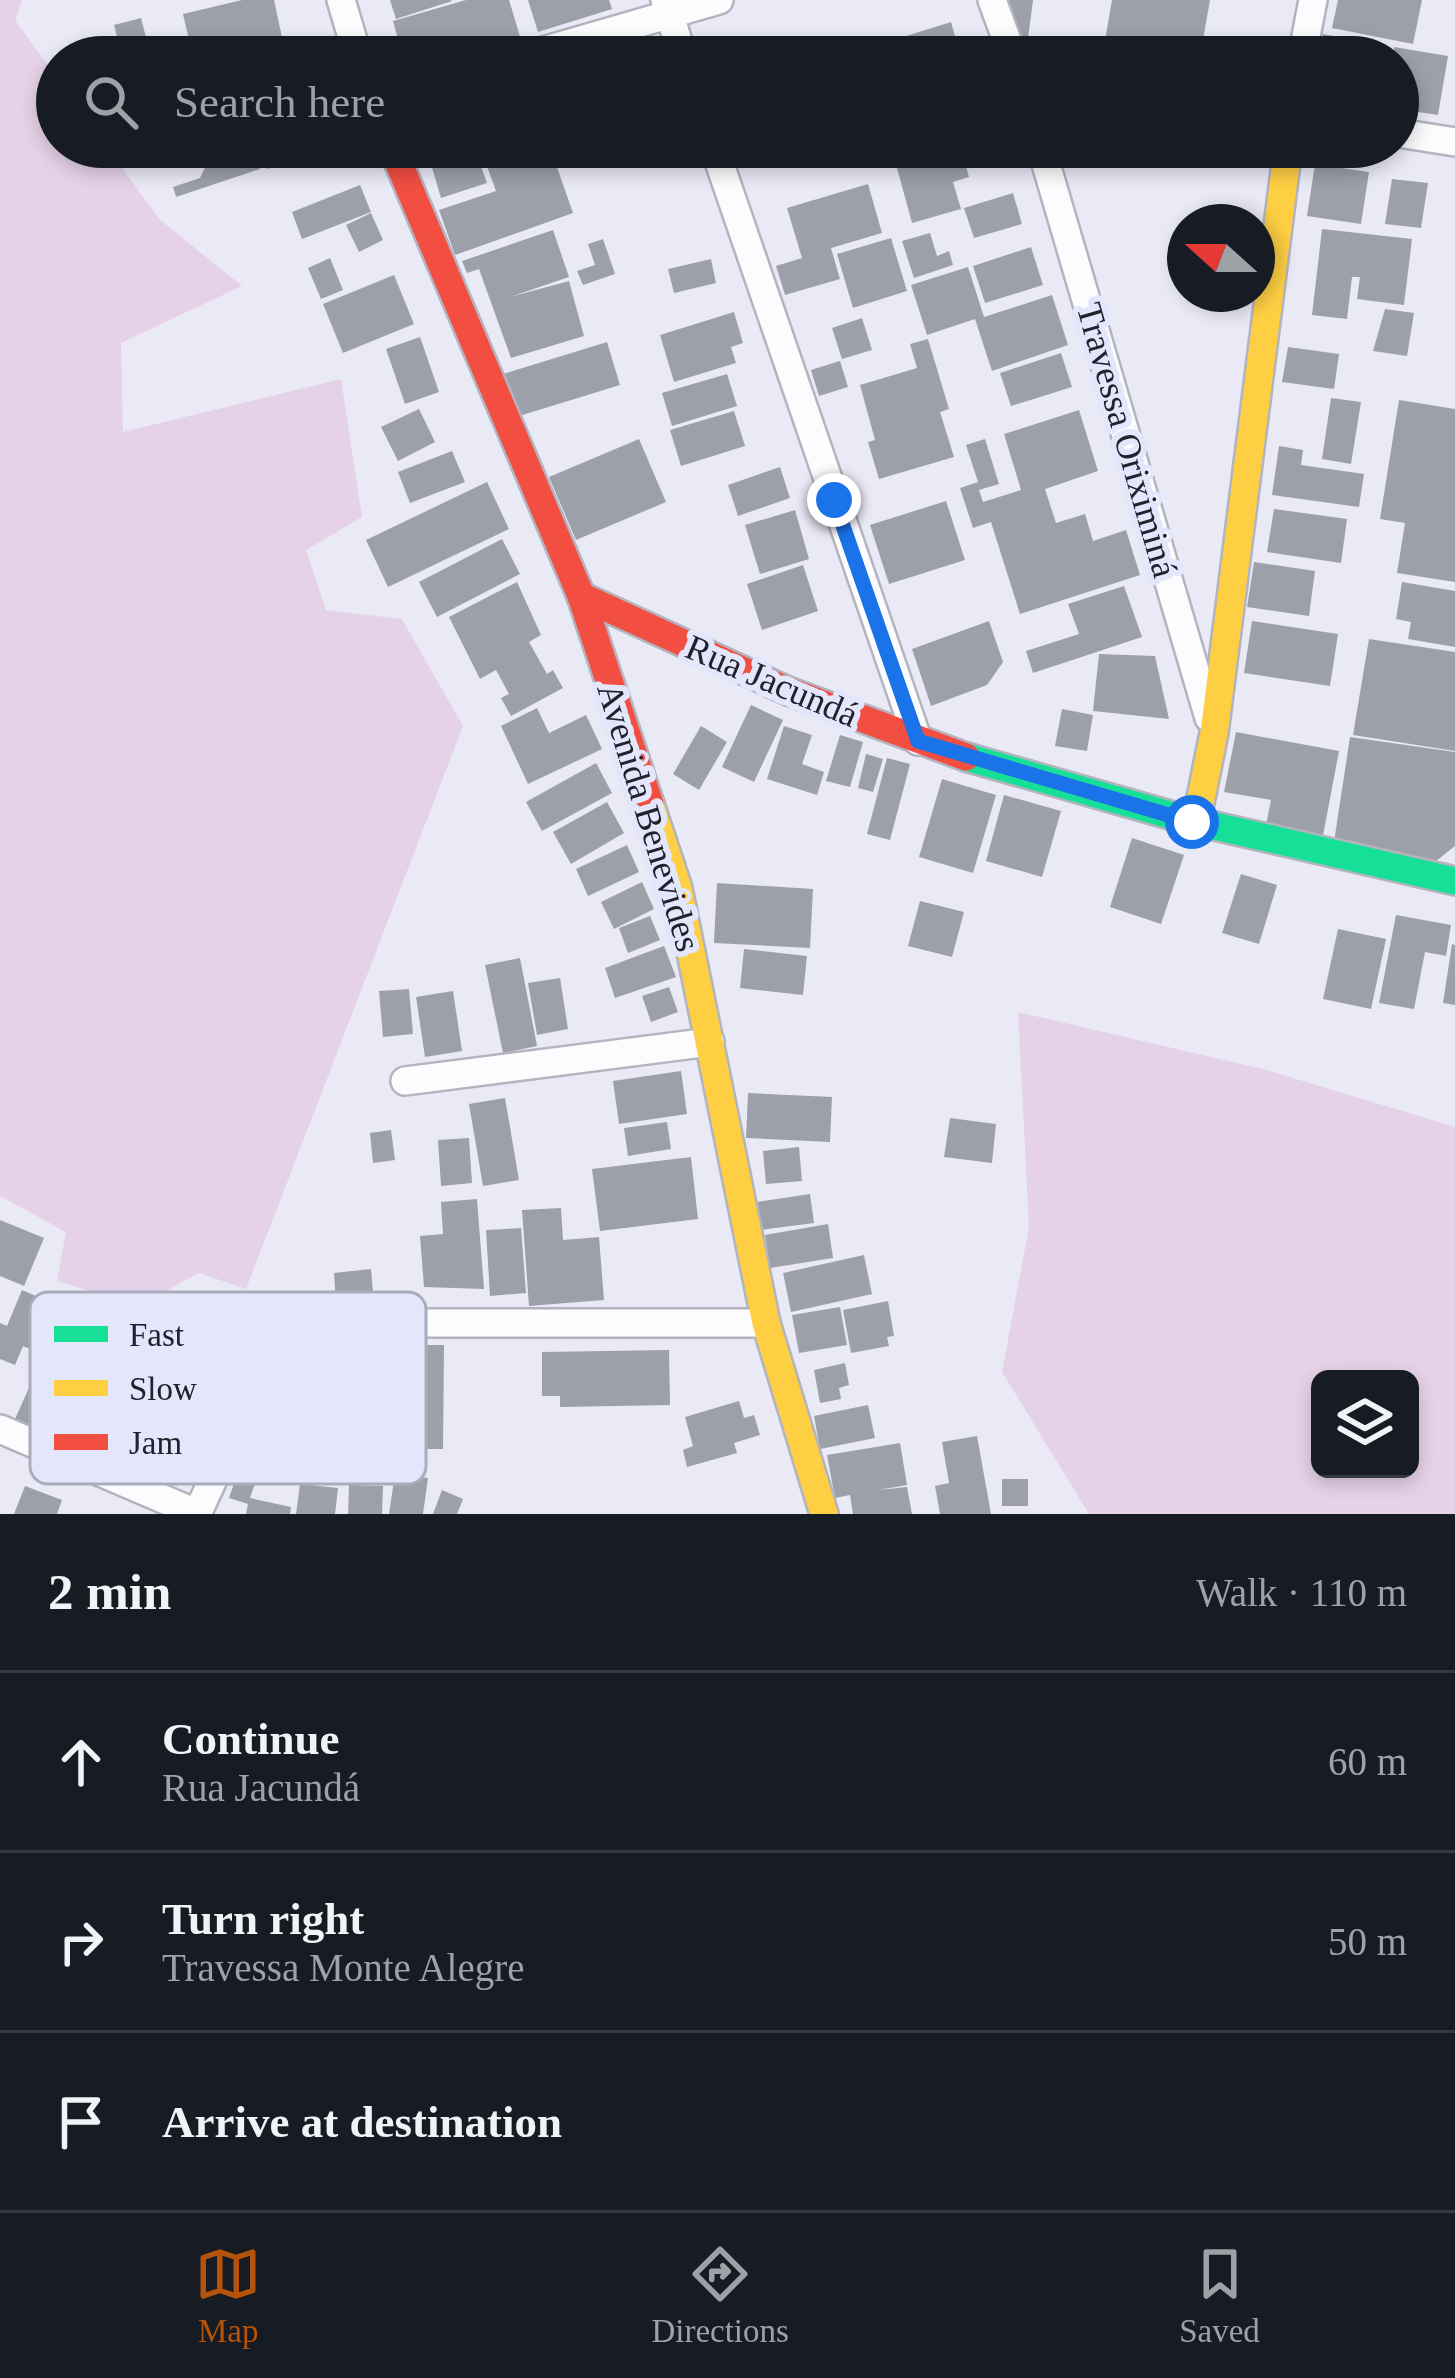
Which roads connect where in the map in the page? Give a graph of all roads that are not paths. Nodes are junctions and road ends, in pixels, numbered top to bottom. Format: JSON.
{"nodes":[{"id":1,"x":341,"y":0,"type":"edge"},
{"id":2,"x":719,"y":0,"type":"edge"},
{"id":3,"x":992,"y":0,"type":"edge"},
{"id":4,"x":1312,"y":0,"type":"edge"},
{"id":5,"x":666,"y":7,"type":"edge"},
{"id":6,"x":352,"y":36,"type":"edge"},
{"id":7,"x":582,"y":36,"type":"edge"},
{"id":8,"x":676,"y":36,"type":"edge"},
{"id":9,"x":1005,"y":36,"type":"edge"},
{"id":10,"x":1306,"y":36,"type":"edge"},
{"id":11,"x":1419,"y":136,"type":"edge"},
{"id":12,"x":1455,"y":142,"type":"edge"},
{"id":13,"x":401,"y":168,"type":"edge"},
{"id":14,"x":720,"y":168,"type":"edge"},
{"id":15,"x":1047,"y":168,"type":"edge"},
{"id":16,"x":1285,"y":168,"type":"edge"},
{"id":17,"x":581,"y":596,"type":"junction"},
{"id":18,"x":1214,"y":733,"type":"junction"},
{"id":19,"x":918,"y":741,"type":"junction"},
{"id":20,"x":1196,"y":823,"type":"junction"},
{"id":21,"x":1455,"y":881,"type":"edge"},
{"id":22,"x":710,"y":1042,"type":"junction"},
{"id":23,"x":405,"y":1082,"type":"dead end"},
{"id":24,"x":426,"y":1321,"type":"edge"},
{"id":25,"x":766,"y":1322,"type":"junction"},
{"id":26,"x":0,"y":1430,"type":"edge"},
{"id":27,"x":30,"y":1443,"type":"edge"},
{"id":28,"x":127,"y":1484,"type":"edge"},
{"id":29,"x":212,"y":1484,"type":"edge"},
{"id":30,"x":198,"y":1514,"type":"edge"},
{"id":31,"x":824,"y":1514,"type":"edge"}],
"edges":[{"from":1,"to":6,"type":"street"},
{"from":2,"to":5,"type":"street"},
{"from":3,"to":9,"type":"street"},
{"from":4,"to":10,"type":"street"},
{"from":5,"to":7,"type":"street"},
{"from":5,"to":8,"type":"street"},
{"from":11,"to":12,"type":"street"},
{"from":13,"to":17,"type":"street","name":"Avenida Benevides"},
{"from":14,"to":19,"type":"street"},
{"from":15,"to":18,"type":"street","name":"Travessa Oriximiná"},
{"from":16,"to":18,"type":"street"},
{"from":17,"to":19,"type":"street","name":"Rua Jacundá"},
{"from":17,"to":22,"type":"street","name":"Avenida Benevides"},
{"from":18,"to":20,"type":"street"},
{"from":19,"to":20,"type":"street","name":"Rua Jacundá"},
{"from":20,"to":21,"type":"street","name":"Rua Jacundá"},
{"from":22,"to":23,"type":"street"},
{"from":22,"to":25,"type":"street","name":"Avenida Benevides"},
{"from":24,"to":25,"type":"street"},
{"from":25,"to":31,"type":"street","name":"Avenida Benevides"},
{"from":26,"to":27,"type":"street"},
{"from":28,"to":30,"type":"street"},
{"from":29,"to":30,"type":"street"}]}
